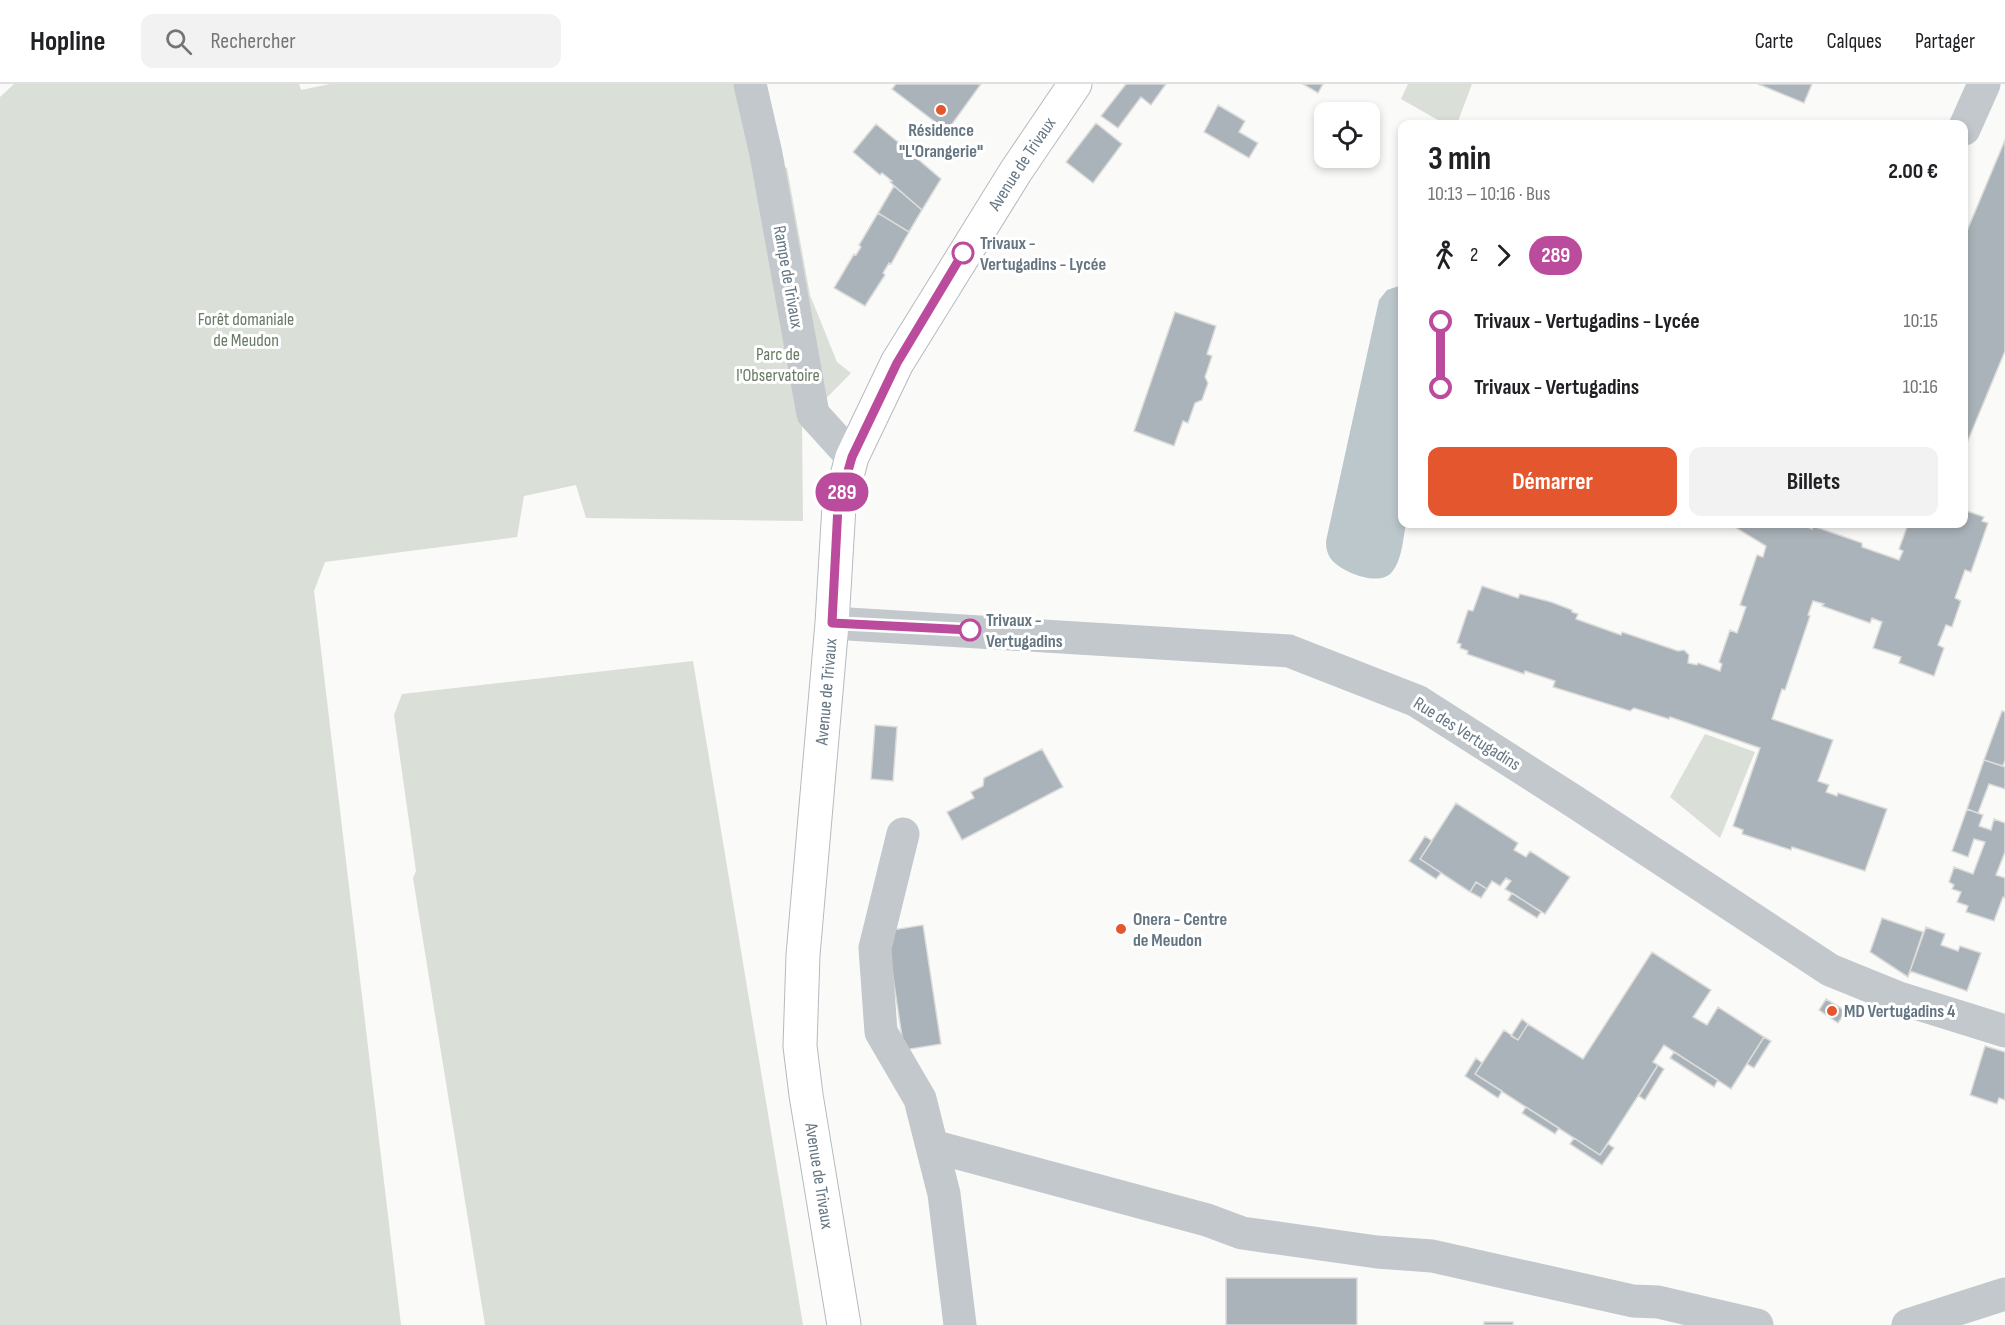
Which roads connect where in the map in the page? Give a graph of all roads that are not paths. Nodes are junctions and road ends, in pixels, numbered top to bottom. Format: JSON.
{"nodes":[{"id":1,"x":750,"y":84,"type":"edge"},
{"id":2,"x":1075,"y":84,"type":"edge"},
{"id":3,"x":1983,"y":84,"type":"edge"},
{"id":4,"x":1968,"y":120,"type":"edge"},
{"id":5,"x":852,"y":457,"type":"junction"},
{"id":6,"x":832,"y":623,"type":"junction"},
{"id":7,"x":903,"y":834,"type":"dead end"},
{"id":8,"x":2005,"y":1031,"type":"edge"},
{"id":9,"x":932,"y":1146,"type":"junction"},
{"id":10,"x":2005,"y":1294,"type":"edge"},
{"id":11,"x":844,"y":1325,"type":"edge"},
{"id":12,"x":960,"y":1325,"type":"edge"},
{"id":13,"x":1757,"y":1325,"type":"edge"},
{"id":14,"x":1908,"y":1325,"type":"edge"}],
"edges":[{"from":1,"to":5,"type":"street","name":"Rampe de Trivaux"},
{"from":2,"to":5,"type":"main road","name":"Avenue de Trivaux"},
{"from":3,"to":4,"type":"street"},
{"from":5,"to":6,"type":"main road","name":"Avenue de Trivaux"},
{"from":6,"to":8,"type":"street","name":"Rue des Vertugadins"},
{"from":6,"to":11,"type":"main road","name":"Avenue de Trivaux"},
{"from":7,"to":9,"type":"street"},
{"from":9,"to":12,"type":"street"},
{"from":9,"to":13,"type":"street"},
{"from":10,"to":14,"type":"street"}]}
